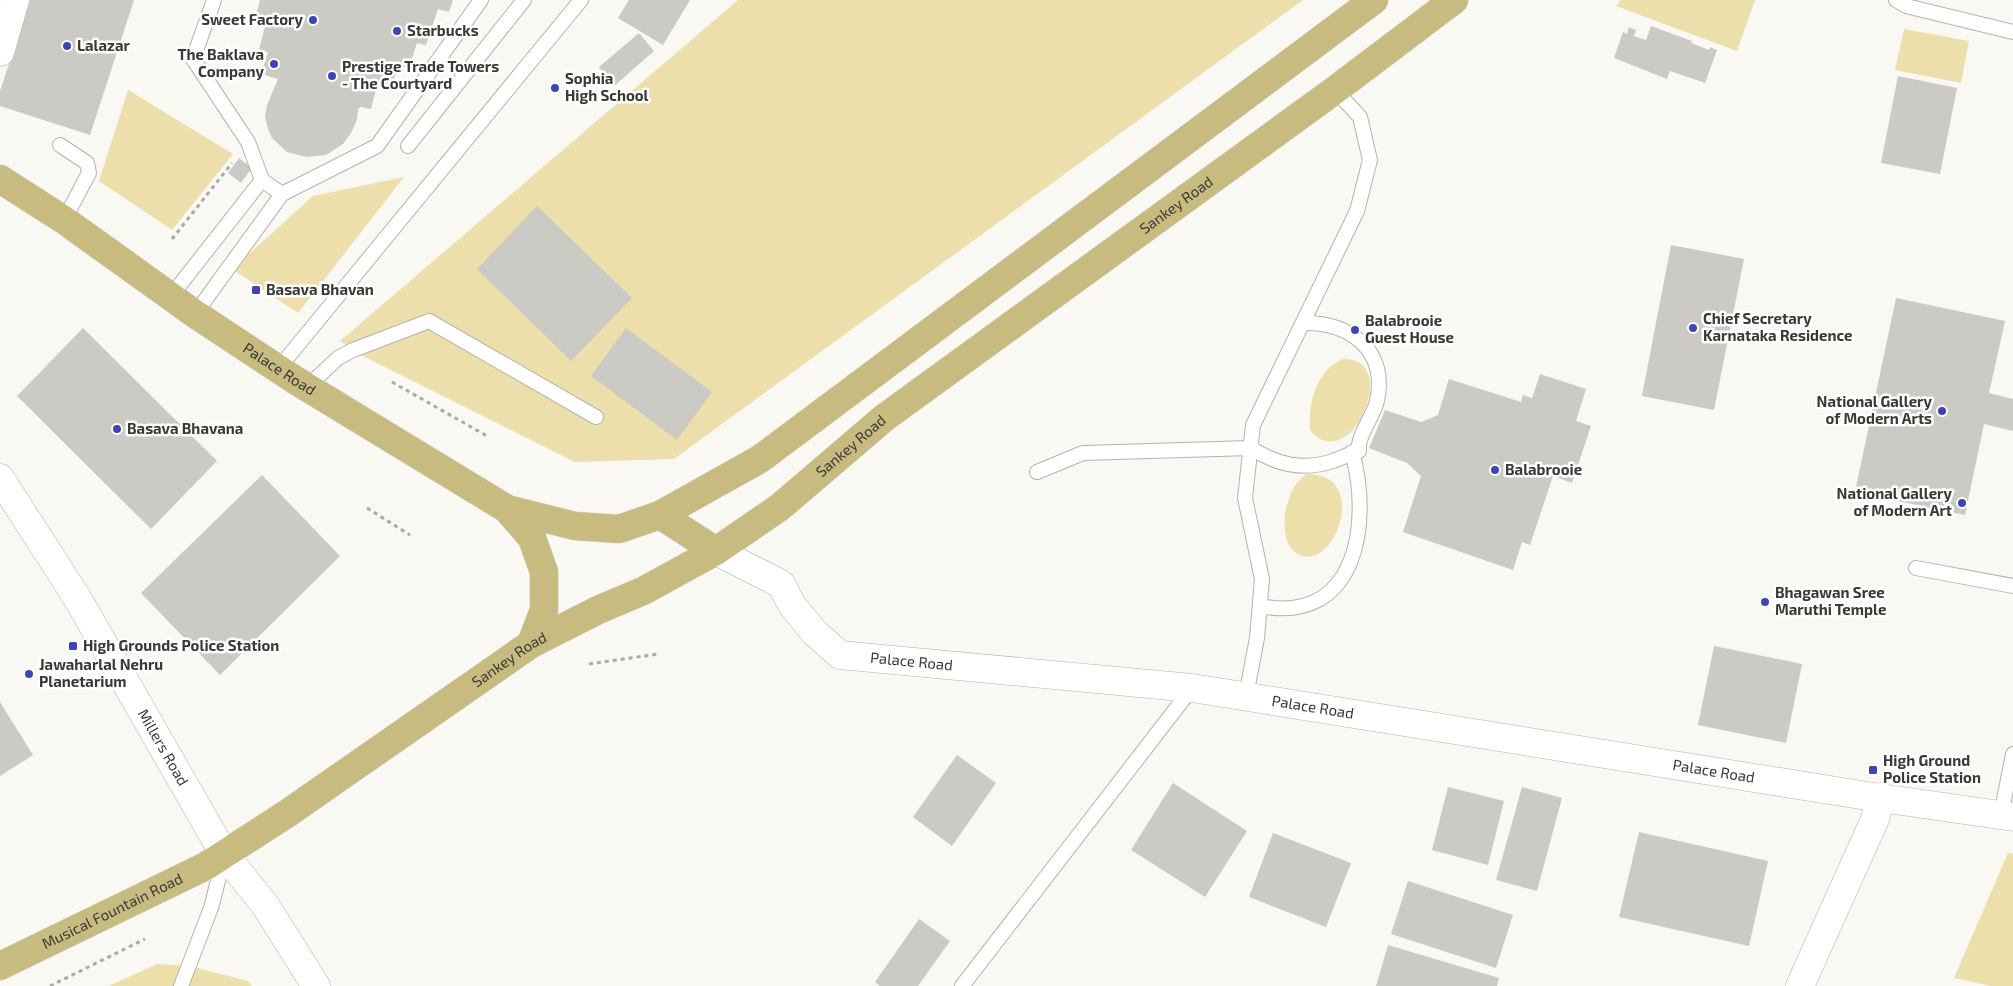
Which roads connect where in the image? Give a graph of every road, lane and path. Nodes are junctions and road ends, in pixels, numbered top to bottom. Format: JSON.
{"nodes":[{"id":1,"x":15,"y":0,"type":"edge"},
{"id":2,"x":214,"y":0,"type":"edge"},
{"id":3,"x":481,"y":0,"type":"edge"},
{"id":4,"x":524,"y":0,"type":"edge"},
{"id":5,"x":581,"y":0,"type":"edge"},
{"id":6,"x":1374,"y":0,"type":"edge"},
{"id":7,"x":1454,"y":0,"type":"edge"},
{"id":8,"x":1896,"y":0,"type":"edge"},
{"id":9,"x":2013,"y":32,"type":"edge"},
{"id":10,"x":0,"y":52,"type":"edge"},
{"id":11,"x":1335,"y":90,"type":"junction"},
{"id":12,"x":248,"y":142,"type":"junction"},
{"id":13,"x":60,"y":145,"type":"dead end"},
{"id":14,"x":408,"y":146,"type":"dead end"},
{"id":15,"x":0,"y":179,"type":"edge"},
{"id":16,"x":262,"y":180,"type":"junction"},
{"id":17,"x":282,"y":194,"type":"junction"},
{"id":18,"x":64,"y":220,"type":"junction"},
{"id":19,"x":172,"y":240,"type":"dead end"},
{"id":20,"x":171,"y":296,"type":"junction"},
{"id":21,"x":196,"y":314,"type":"junction"},
{"id":22,"x":1303,"y":323,"type":"junction"},
{"id":23,"x":278,"y":368,"type":"junction"},
{"id":24,"x":392,"y":382,"type":"dead end"},
{"id":25,"x":306,"y":388,"type":"junction"},
{"id":26,"x":596,"y":417,"type":"dead end"},
{"id":27,"x":487,"y":436,"type":"dead end"},
{"id":28,"x":1251,"y":448,"type":"junction"},
{"id":29,"x":1352,"y":452,"type":"junction"},
{"id":30,"x":1037,"y":472,"type":"dead end"},
{"id":31,"x":0,"y":478,"type":"edge"},
{"id":32,"x":367,"y":508,"type":"dead end"},
{"id":33,"x":507,"y":509,"type":"junction"},
{"id":34,"x":660,"y":515,"type":"junction"},
{"id":35,"x":410,"y":535,"type":"dead end"},
{"id":36,"x":716,"y":551,"type":"junction"},
{"id":37,"x":1916,"y":568,"type":"dead end"},
{"id":38,"x":2013,"y":586,"type":"edge"},
{"id":39,"x":1260,"y":606,"type":"junction"},
{"id":40,"x":531,"y":644,"type":"junction"},
{"id":41,"x":658,"y":654,"type":"dead end"},
{"id":42,"x":588,"y":664,"type":"dead end"},
{"id":43,"x":1192,"y":688,"type":"junction"},
{"id":44,"x":1246,"y":696,"type":"junction"},
{"id":45,"x":2013,"y":754,"type":"edge"},
{"id":46,"x":1881,"y":797,"type":"junction"},
{"id":47,"x":2007,"y":816,"type":"edge"},
{"id":48,"x":224,"y":854,"type":"junction"},
{"id":49,"x":145,"y":938,"type":"dead end"},
{"id":50,"x":0,"y":966,"type":"edge"},
{"id":51,"x":50,"y":986,"type":"edge"},
{"id":52,"x":180,"y":986,"type":"edge"},
{"id":53,"x":316,"y":986,"type":"edge"},
{"id":54,"x":962,"y":986,"type":"edge"},
{"id":55,"x":1800,"y":986,"type":"edge"}],
"edges":[{"from":1,"to":10,"type":"street"},
{"from":2,"to":12,"type":"lane"},
{"from":3,"to":17,"type":"lane"},
{"from":4,"to":14,"type":"lane"},
{"from":5,"to":23,"type":"lane"},
{"from":6,"to":34,"type":"main road"},
{"from":7,"to":11,"type":"main road","name":"Sankey Road"},
{"from":8,"to":9,"type":"lane"},
{"from":11,"to":22,"type":"lane"},
{"from":11,"to":36,"type":"main road","name":"Sankey Road"},
{"from":12,"to":16,"type":"lane"},
{"from":12,"to":19,"type":"path"},
{"from":13,"to":18,"type":"lane"},
{"from":15,"to":18,"type":"main road","name":"Palace Road"},
{"from":16,"to":17,"type":"lane"},
{"from":16,"to":20,"type":"lane"},
{"from":17,"to":21,"type":"lane"},
{"from":18,"to":20,"type":"main road","name":"Palace Road"},
{"from":20,"to":21,"type":"main road","name":"Palace Road"},
{"from":21,"to":23,"type":"main road","name":"Palace Road"},
{"from":22,"to":28,"type":"lane"},
{"from":22,"to":29,"type":"lane"},
{"from":23,"to":25,"type":"main road","name":"Palace Road"},
{"from":24,"to":27,"type":"path"},
{"from":25,"to":26,"type":"lane"},
{"from":25,"to":33,"type":"main road","name":"Palace Road"},
{"from":28,"to":29,"type":"lane"},
{"from":28,"to":30,"type":"lane"},
{"from":28,"to":39,"type":"lane"},
{"from":29,"to":39,"type":"lane"},
{"from":31,"to":48,"type":"street","name":"Millers Road"},
{"from":32,"to":35,"type":"path"},
{"from":33,"to":34,"type":"main road","name":"Palace Road"},
{"from":33,"to":40,"type":"main road"},
{"from":34,"to":36,"type":"main road","name":"Palace Road"},
{"from":36,"to":40,"type":"main road","name":"Sankey Road"},
{"from":36,"to":43,"type":"street","name":"Palace Road"},
{"from":37,"to":38,"type":"lane"},
{"from":39,"to":44,"type":"lane"},
{"from":40,"to":48,"type":"main road","name":"Sankey Road"},
{"from":41,"to":42,"type":"path"},
{"from":43,"to":44,"type":"street","name":"Palace Road"},
{"from":43,"to":54,"type":"lane"},
{"from":44,"to":46,"type":"street","name":"Palace Road"},
{"from":45,"to":47,"type":"lane"},
{"from":46,"to":47,"type":"street","name":"Palace Road"},
{"from":46,"to":55,"type":"street"},
{"from":48,"to":50,"type":"main road","name":"Musical Fountain Road"},
{"from":48,"to":52,"type":"lane"},
{"from":48,"to":53,"type":"street","name":"Millers Road"},
{"from":49,"to":51,"type":"path"}]}
